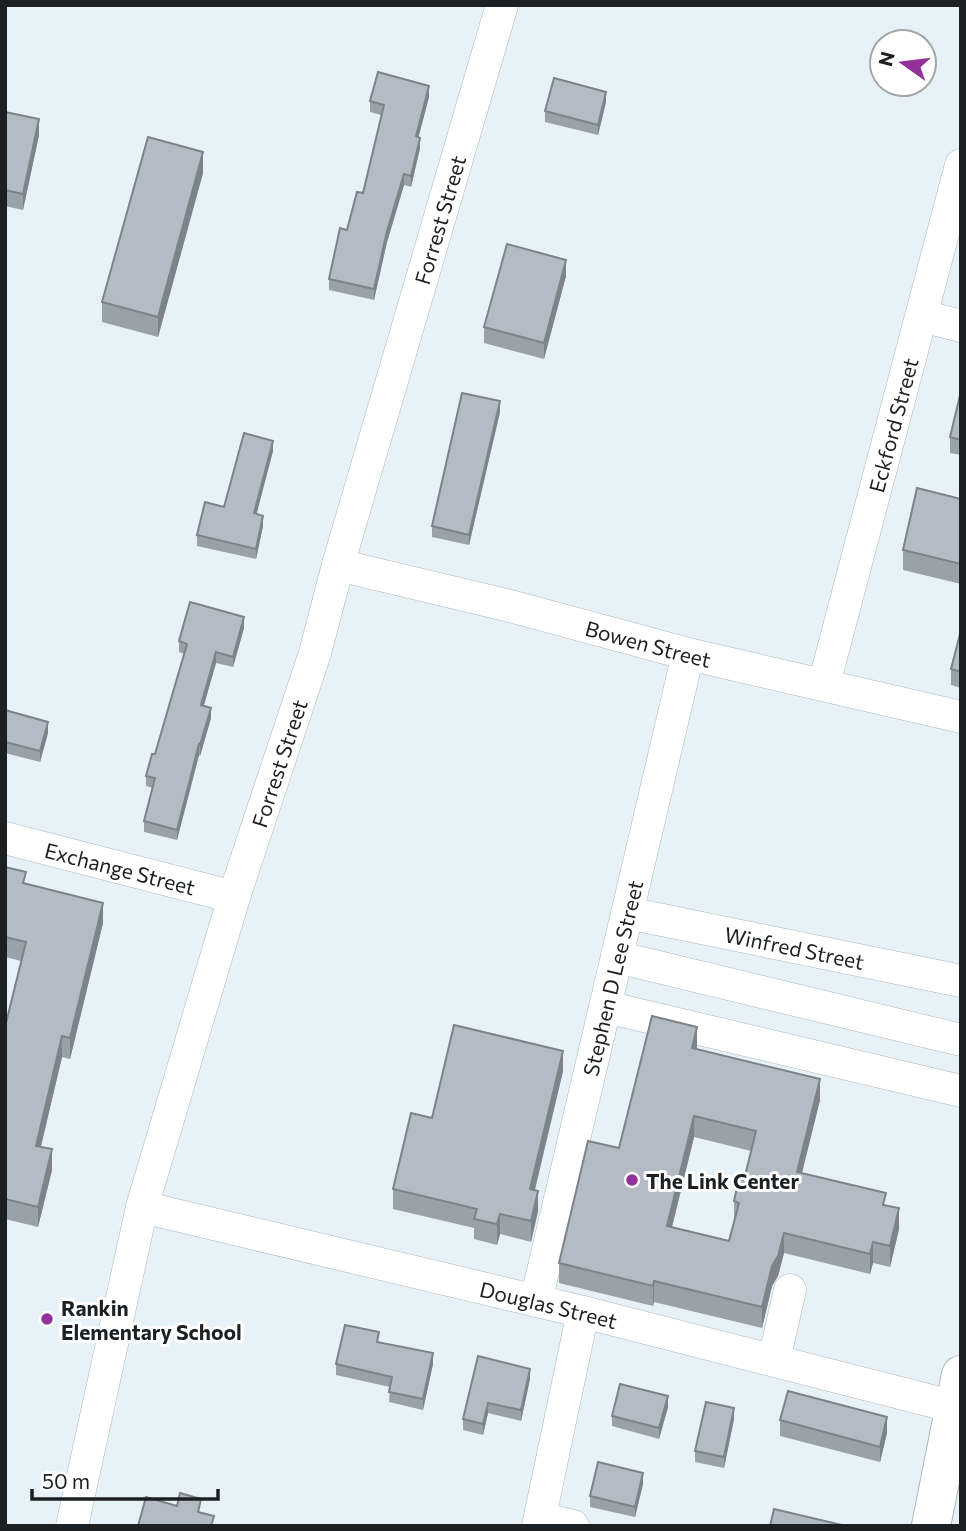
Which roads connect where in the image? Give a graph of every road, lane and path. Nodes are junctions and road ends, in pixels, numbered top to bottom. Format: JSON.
{"nodes":[{"id":1,"x":502,"y":5,"type":"edge"},
{"id":2,"x":961,"y":165,"type":"edge"},
{"id":3,"x":922,"y":316,"type":"junction"},
{"id":4,"x":961,"y":326,"type":"edge"},
{"id":5,"x":338,"y":565,"type":"junction"},
{"id":6,"x":688,"y":654,"type":"junction"},
{"id":7,"x":824,"y":684,"type":"junction"},
{"id":8,"x":961,"y":718,"type":"edge"},
{"id":9,"x":5,"y":838,"type":"edge"},
{"id":10,"x":234,"y":897,"type":"junction"},
{"id":11,"x":628,"y":914,"type":"junction"},
{"id":12,"x":617,"y":957,"type":"junction"},
{"id":13,"x":961,"y":981,"type":"edge"},
{"id":14,"x":606,"y":1007,"type":"junction"},
{"id":15,"x":961,"y":1040,"type":"edge"},
{"id":16,"x":961,"y":1091,"type":"edge"},
{"id":17,"x":142,"y":1207,"type":"junction"},
{"id":18,"x":790,"y":1290,"type":"dead end"},
{"id":19,"x":536,"y":1301,"type":"junction"},
{"id":20,"x":583,"y":1312,"type":"junction"},
{"id":21,"x":774,"y":1360,"type":"junction"},
{"id":22,"x":959,"y":1389,"type":"edge"},
{"id":23,"x":539,"y":1522,"type":"edge"},
{"id":24,"x":72,"y":1526,"type":"edge"},
{"id":25,"x":573,"y":1526,"type":"edge"},
{"id":26,"x":931,"y":1526,"type":"edge"}],
"edges":[{"from":1,"to":5,"type":"street","name":"Forrest Street"},
{"from":2,"to":3,"type":"street","name":"Eckford Street"},
{"from":3,"to":4,"type":"street"},
{"from":3,"to":7,"type":"street","name":"Eckford Street"},
{"from":5,"to":6,"type":"street","name":"Bowen Street"},
{"from":5,"to":10,"type":"street","name":"Forrest Street"},
{"from":6,"to":7,"type":"street","name":"Bowen Street"},
{"from":6,"to":11,"type":"street","name":"Stephen D Lee Street"},
{"from":7,"to":8,"type":"street","name":"Bowen Street"},
{"from":9,"to":10,"type":"street","name":"Exchange Street"},
{"from":10,"to":17,"type":"street","name":"Forrest Street"},
{"from":11,"to":12,"type":"street","name":"Stephen D Lee Street"},
{"from":11,"to":13,"type":"street","name":"Winfred Street"},
{"from":12,"to":14,"type":"street","name":"Stephen D Lee Street"},
{"from":12,"to":15,"type":"street"},
{"from":14,"to":16,"type":"street"},
{"from":14,"to":19,"type":"street","name":"Stephen D Lee Street"},
{"from":17,"to":19,"type":"street","name":"Douglas Street"},
{"from":17,"to":24,"type":"street","name":"Forrest Street"},
{"from":18,"to":21,"type":"street"},
{"from":19,"to":20,"type":"street","name":"Douglas Street"},
{"from":20,"to":21,"type":"street","name":"Douglas Street"},
{"from":20,"to":23,"type":"street"},
{"from":21,"to":22,"type":"street","name":"Douglas Street"},
{"from":22,"to":26,"type":"main road"},
{"from":23,"to":25,"type":"street"}]}
